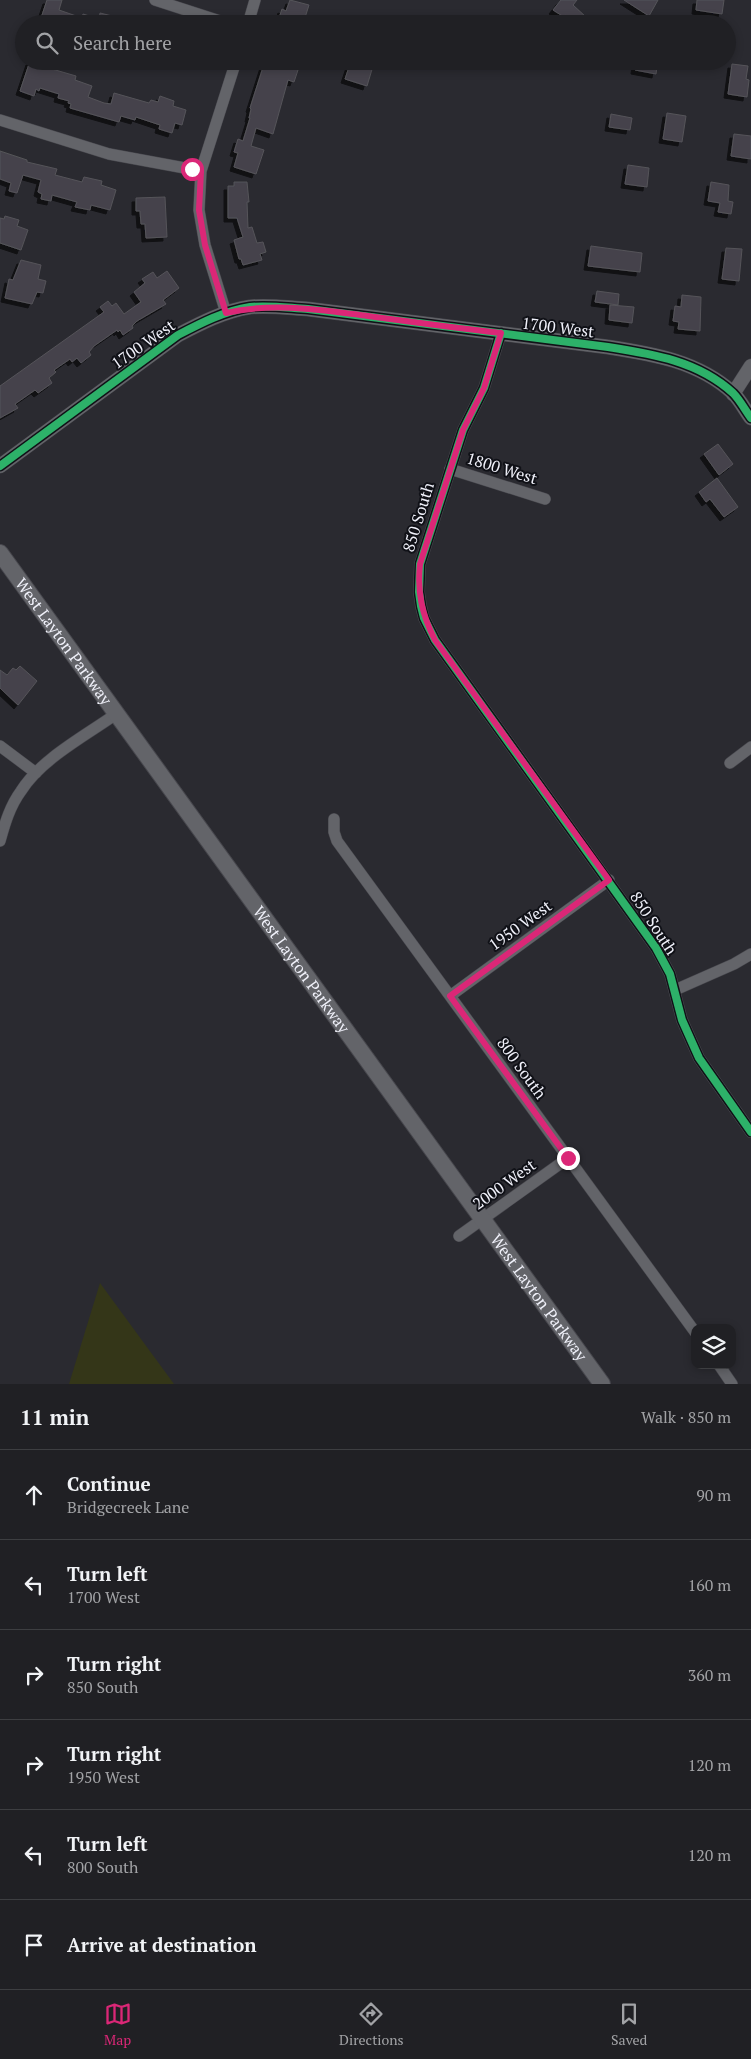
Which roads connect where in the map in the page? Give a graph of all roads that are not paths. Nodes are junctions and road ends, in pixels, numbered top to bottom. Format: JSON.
{"nodes":[{"id":1,"x":155,"y":0,"type":"edge"},
{"id":2,"x":255,"y":0,"type":"edge"},
{"id":3,"x":202,"y":15,"type":"edge"},
{"id":4,"x":251,"y":15,"type":"edge"},
{"id":5,"x":233,"y":70,"type":"edge"},
{"id":6,"x":0,"y":120,"type":"edge"},
{"id":7,"x":201,"y":171,"type":"junction"},
{"id":8,"x":226,"y":313,"type":"junction"},
{"id":9,"x":501,"y":333,"type":"junction"},
{"id":10,"x":751,"y":366,"type":"edge"},
{"id":11,"x":733,"y":394,"type":"junction"},
{"id":12,"x":751,"y":418,"type":"edge"},
{"id":13,"x":0,"y":466,"type":"edge"},
{"id":14,"x":450,"y":469,"type":"junction"},
{"id":15,"x":545,"y":499,"type":"dead end"},
{"id":16,"x":0,"y":553,"type":"edge"},
{"id":17,"x":116,"y":714,"type":"junction"},
{"id":18,"x":0,"y":746,"type":"edge"},
{"id":19,"x":751,"y":748,"type":"edge"},
{"id":20,"x":730,"y":762,"type":"dead end"},
{"id":21,"x":36,"y":773,"type":"junction"},
{"id":22,"x":334,"y":819,"type":"dead end"},
{"id":23,"x":0,"y":841,"type":"edge"},
{"id":24,"x":609,"y":880,"type":"junction"},
{"id":25,"x":751,"y":954,"type":"edge"},
{"id":26,"x":675,"y":990,"type":"junction"},
{"id":27,"x":450,"y":996,"type":"junction"},
{"id":28,"x":751,"y":1132,"type":"edge"},
{"id":29,"x":568,"y":1158,"type":"junction"},
{"id":30,"x":481,"y":1220,"type":"junction"},
{"id":31,"x":460,"y":1236,"type":"dead end"},
{"id":32,"x":691,"y":1327,"type":"edge"},
{"id":33,"x":722,"y":1369,"type":"edge"},
{"id":34,"x":602,"y":1384,"type":"edge"},
{"id":35,"x":732,"y":1384,"type":"edge"}],
"edges":[{"from":1,"to":3,"type":"street"},
{"from":2,"to":4,"type":"street"},
{"from":5,"to":7,"type":"street"},
{"from":6,"to":7,"type":"street"},
{"from":7,"to":8,"type":"street"},
{"from":8,"to":9,"type":"street","name":"1700 West"},
{"from":8,"to":13,"type":"street","name":"1700 West"},
{"from":9,"to":11,"type":"street","name":"1700 West"},
{"from":9,"to":14,"type":"street","name":"850 South"},
{"from":10,"to":11,"type":"street"},
{"from":11,"to":12,"type":"street","name":"1700 West"},
{"from":14,"to":15,"type":"street","name":"1800 West"},
{"from":14,"to":24,"type":"street","name":"850 South"},
{"from":16,"to":17,"type":"main road","name":"West Layton Parkway"},
{"from":17,"to":21,"type":"street"},
{"from":17,"to":30,"type":"main road","name":"West Layton Parkway"},
{"from":18,"to":21,"type":"street"},
{"from":19,"to":20,"type":"street"},
{"from":21,"to":23,"type":"street"},
{"from":22,"to":27,"type":"street","name":"800 South"},
{"from":24,"to":26,"type":"street","name":"850 South"},
{"from":24,"to":27,"type":"street","name":"1950 West"},
{"from":25,"to":26,"type":"street"},
{"from":26,"to":28,"type":"street","name":"850 South"},
{"from":27,"to":29,"type":"street","name":"800 South"},
{"from":29,"to":30,"type":"street","name":"2000 West"},
{"from":29,"to":32,"type":"street","name":"800 South"},
{"from":30,"to":31,"type":"street","name":"2000 West"},
{"from":30,"to":34,"type":"main road","name":"West Layton Parkway"},
{"from":33,"to":35,"type":"street"}]}
